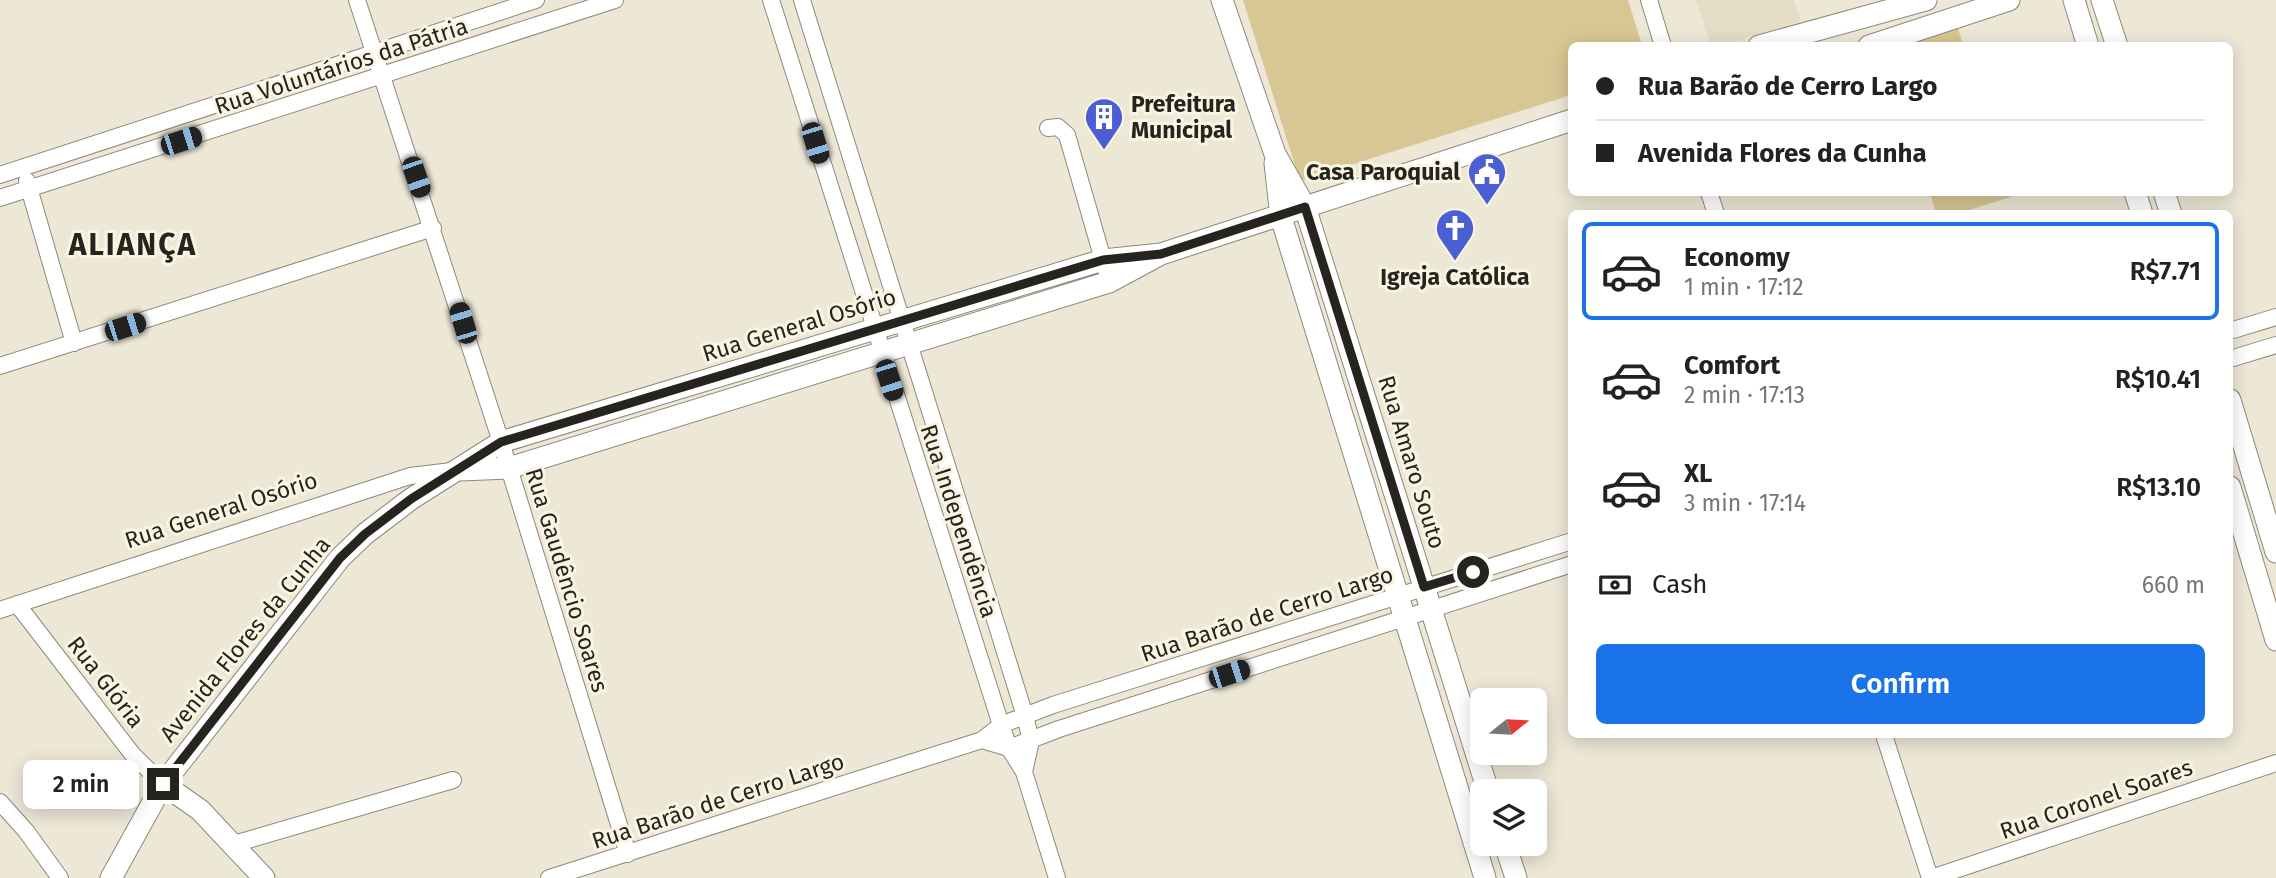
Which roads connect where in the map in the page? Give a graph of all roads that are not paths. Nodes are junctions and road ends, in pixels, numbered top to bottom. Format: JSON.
{"nodes":[{"id":1,"x":357,"y":0,"type":"edge"},
{"id":2,"x":537,"y":0,"type":"edge"},
{"id":3,"x":615,"y":0,"type":"edge"},
{"id":4,"x":771,"y":0,"type":"edge"},
{"id":5,"x":802,"y":0,"type":"edge"},
{"id":6,"x":1222,"y":0,"type":"edge"},
{"id":7,"x":1649,"y":0,"type":"edge"},
{"id":8,"x":1926,"y":0,"type":"edge"},
{"id":9,"x":2009,"y":0,"type":"edge"},
{"id":10,"x":2074,"y":0,"type":"edge"},
{"id":11,"x":2102,"y":0,"type":"edge"},
{"id":12,"x":508,"y":9,"type":"junction"},
{"id":13,"x":516,"y":33,"type":"junction"},
{"id":14,"x":1662,"y":42,"type":"edge"},
{"id":15,"x":1774,"y":42,"type":"edge"},
{"id":16,"x":1881,"y":42,"type":"edge"},
{"id":17,"x":2087,"y":42,"type":"edge"},
{"id":18,"x":2116,"y":42,"type":"edge"},
{"id":19,"x":374,"y":52,"type":"junction"},
{"id":20,"x":383,"y":77,"type":"junction"},
{"id":21,"x":1568,"y":122,"type":"edge"},
{"id":22,"x":1048,"y":128,"type":"dead end"},
{"id":23,"x":1275,"y":154,"type":"junction"},
{"id":24,"x":21,"y":168,"type":"junction"},
{"id":25,"x":0,"y":175,"type":"edge"},
{"id":26,"x":30,"y":189,"type":"junction"},
{"id":27,"x":0,"y":198,"type":"edge"},
{"id":28,"x":1305,"y":207,"type":"junction"},
{"id":29,"x":1281,"y":217,"type":"junction"},
{"id":30,"x":433,"y":228,"type":"junction"},
{"id":31,"x":1161,"y":254,"type":"junction"},
{"id":32,"x":1103,"y":260,"type":"junction"},
{"id":33,"x":1109,"y":282,"type":"junction"},
{"id":34,"x":2276,"y":317,"type":"edge"},
{"id":35,"x":902,"y":321,"type":"junction"},
{"id":36,"x":873,"y":330,"type":"junction"},
{"id":37,"x":2233,"y":330,"type":"edge"},
{"id":38,"x":74,"y":343,"type":"junction"},
{"id":39,"x":909,"y":344,"type":"junction"},
{"id":40,"x":2276,"y":345,"type":"edge"},
{"id":41,"x":881,"y":354,"type":"junction"},
{"id":42,"x":2233,"y":358,"type":"edge"},
{"id":43,"x":0,"y":366,"type":"edge"},
{"id":44,"x":626,"y":405,"type":"junction"},
{"id":45,"x":2233,"y":410,"type":"edge"},
{"id":46,"x":636,"y":429,"type":"junction"},
{"id":47,"x":501,"y":442,"type":"junction"},
{"id":48,"x":509,"y":468,"type":"junction"},
{"id":49,"x":460,"y":470,"type":"junction"},
{"id":50,"x":950,"y":476,"type":"junction"},
{"id":51,"x":923,"y":485,"type":"junction"},
{"id":52,"x":2233,"y":497,"type":"edge"},
{"id":53,"x":1568,"y":542,"type":"edge"},
{"id":54,"x":2276,"y":552,"type":"edge"},
{"id":55,"x":1568,"y":565,"type":"edge"},
{"id":56,"x":1424,"y":587,"type":"junction"},
{"id":57,"x":17,"y":604,"type":"junction"},
{"id":58,"x":1402,"y":607,"type":"junction"},
{"id":59,"x":1431,"y":608,"type":"junction"},
{"id":60,"x":0,"y":610,"type":"edge"},
{"id":61,"x":1274,"y":636,"type":"junction"},
{"id":62,"x":2276,"y":640,"type":"edge"},
{"id":63,"x":1281,"y":657,"type":"junction"},
{"id":64,"x":1092,"y":693,"type":"junction"},
{"id":65,"x":1025,"y":716,"type":"junction"},
{"id":66,"x":1099,"y":716,"type":"junction"},
{"id":67,"x":1001,"y":725,"type":"junction"},
{"id":68,"x":1885,"y":738,"type":"edge"},
{"id":69,"x":982,"y":740,"type":"junction"},
{"id":70,"x":1031,"y":741,"type":"junction"},
{"id":71,"x":1009,"y":748,"type":"junction"},
{"id":72,"x":2276,"y":763,"type":"edge"},
{"id":73,"x":1024,"y":772,"type":"junction"},
{"id":74,"x":1484,"y":779,"type":"edge"},
{"id":75,"x":453,"y":780,"type":"dead end"},
{"id":76,"x":163,"y":784,"type":"junction"},
{"id":77,"x":0,"y":802,"type":"edge"},
{"id":78,"x":234,"y":844,"type":"junction"},
{"id":79,"x":628,"y":854,"type":"junction"},
{"id":80,"x":1509,"y":856,"type":"edge"},
{"id":81,"x":60,"y":878,"type":"edge"},
{"id":82,"x":110,"y":878,"type":"edge"},
{"id":83,"x":264,"y":878,"type":"edge"},
{"id":84,"x":549,"y":878,"type":"edge"},
{"id":85,"x":1057,"y":878,"type":"edge"},
{"id":86,"x":1485,"y":878,"type":"edge"},
{"id":87,"x":1516,"y":878,"type":"edge"},
{"id":88,"x":1931,"y":878,"type":"edge"}],
"edges":[{"from":1,"to":19,"type":"street","name":"Rua Gaudêncio Soares"},
{"from":2,"to":12,"type":"street","name":"Rua Voluntários da Pátria"},
{"from":3,"to":13,"type":"street","name":"Rua Voluntários da Pátria"},
{"from":4,"to":36,"type":"street","name":"Rua Independência"},
{"from":5,"to":35,"type":"street","name":"Rua Independência"},
{"from":6,"to":23,"type":"street","name":"Rua Amaro Souto"},
{"from":7,"to":14,"type":"street"},
{"from":8,"to":15,"type":"street"},
{"from":9,"to":16,"type":"street"},
{"from":10,"to":17,"type":"street"},
{"from":11,"to":18,"type":"street"},
{"from":12,"to":13,"type":"street"},
{"from":12,"to":19,"type":"street","name":"Rua Voluntários da Pátria"},
{"from":13,"to":20,"type":"street","name":"Rua Voluntários da Pátria"},
{"from":19,"to":20,"type":"street","name":"Rua Gaudêncio Soares"},
{"from":19,"to":24,"type":"street","name":"Rua Voluntários da Pátria"},
{"from":20,"to":26,"type":"street","name":"Rua Voluntários da Pátria"},
{"from":20,"to":30,"type":"street","name":"Rua Gaudêncio Soares"},
{"from":21,"to":28,"type":"street","name":"Rua General Osório"},
{"from":22,"to":32,"type":"street"},
{"from":23,"to":28,"type":"street","name":"Rua Amaro Souto"},
{"from":23,"to":29,"type":"street","name":"Rua Amaro Souto"},
{"from":24,"to":25,"type":"street","name":"Rua Voluntários da Pátria"},
{"from":24,"to":26,"type":"street"},
{"from":26,"to":27,"type":"street","name":"Rua Voluntários da Pátria"},
{"from":26,"to":38,"type":"street"},
{"from":28,"to":29,"type":"street","name":"Rua General Osório"},
{"from":28,"to":56,"type":"street","name":"Rua Amaro Souto"},
{"from":29,"to":31,"type":"street","name":"Rua General Osório"},
{"from":29,"to":58,"type":"street","name":"Rua Amaro Souto"},
{"from":30,"to":38,"type":"street"},
{"from":30,"to":47,"type":"street","name":"Rua Gaudêncio Soares"},
{"from":31,"to":32,"type":"street","name":"Rua General Osório"},
{"from":31,"to":33,"type":"street","name":"Rua General Osório"},
{"from":32,"to":33,"type":"street"},
{"from":32,"to":35,"type":"street","name":"Rua General Osório"},
{"from":33,"to":39,"type":"street","name":"Rua General Osório"},
{"from":34,"to":37,"type":"street"},
{"from":35,"to":36,"type":"street","name":"Rua General Osório"},
{"from":35,"to":39,"type":"street","name":"Rua Independência"},
{"from":36,"to":41,"type":"street","name":"Rua Independência"},
{"from":36,"to":44,"type":"street","name":"Rua General Osório"},
{"from":38,"to":43,"type":"street"},
{"from":39,"to":41,"type":"street","name":"Rua General Osório"},
{"from":39,"to":50,"type":"street","name":"Rua Independência"},
{"from":40,"to":42,"type":"street"},
{"from":41,"to":46,"type":"street","name":"Rua General Osório"},
{"from":41,"to":51,"type":"street","name":"Rua Independência"},
{"from":44,"to":46,"type":"street"},
{"from":44,"to":47,"type":"street","name":"Rua General Osório"},
{"from":45,"to":54,"type":"street"},
{"from":46,"to":48,"type":"street","name":"Rua General Osório"},
{"from":47,"to":48,"type":"street","name":"Rua Gaudêncio Soares"},
{"from":47,"to":49,"type":"street","name":"Rua General Osório"},
{"from":48,"to":49,"type":"street","name":"Rua General Osório"},
{"from":48,"to":79,"type":"street","name":"Rua Gaudêncio Soares"},
{"from":49,"to":57,"type":"street","name":"Rua General Osório"},
{"from":49,"to":76,"type":"street","name":"Avenida Flores da Cunha"},
{"from":50,"to":51,"type":"street"},
{"from":50,"to":65,"type":"street","name":"Rua Independência"},
{"from":51,"to":67,"type":"street","name":"Rua Independência"},
{"from":52,"to":62,"type":"street"},
{"from":53,"to":56,"type":"street","name":"Rua Barão de Cerro Largo"},
{"from":55,"to":59,"type":"street","name":"Rua Barão de Cerro Largo"},
{"from":56,"to":58,"type":"street","name":"Rua Barão de Cerro Largo"},
{"from":56,"to":59,"type":"street","name":"Rua Amaro Souto"},
{"from":57,"to":60,"type":"street","name":"Rua General Osório"},
{"from":57,"to":76,"type":"street","name":"Rua Glória"},
{"from":58,"to":59,"type":"street","name":"Rua Barão de Cerro Largo"},
{"from":58,"to":61,"type":"street","name":"Rua Barão de Cerro Largo"},
{"from":58,"to":63,"type":"street","name":"Rua Barão de Cerro Largo"},
{"from":58,"to":86,"type":"street","name":"Rua Amaro Souto"},
{"from":59,"to":74,"type":"street","name":"Rua Amaro Souto"},
{"from":61,"to":63,"type":"street"},
{"from":61,"to":64,"type":"street","name":"Rua Barão de Cerro Largo"},
{"from":63,"to":66,"type":"street","name":"Rua Barão de Cerro Largo"},
{"from":64,"to":65,"type":"street","name":"Rua Barão de Cerro Largo"},
{"from":64,"to":66,"type":"street"},
{"from":65,"to":67,"type":"street","name":"Rua Barão de Cerro Largo"},
{"from":65,"to":70,"type":"street","name":"Rua Independência"},
{"from":66,"to":70,"type":"street","name":"Rua Barão de Cerro Largo"},
{"from":67,"to":69,"type":"street","name":"Rua Barão de Cerro Largo"},
{"from":67,"to":71,"type":"street","name":"Rua Independência"},
{"from":68,"to":88,"type":"street"},
{"from":69,"to":71,"type":"street"},
{"from":69,"to":79,"type":"street","name":"Rua Barão de Cerro Largo"},
{"from":70,"to":71,"type":"street","name":"Rua Barão de Cerro Largo"},
{"from":70,"to":73,"type":"street","name":"Rua Independência"},
{"from":71,"to":73,"type":"street","name":"Rua Independência"},
{"from":72,"to":88,"type":"street","name":"Rua Coronel Soares"},
{"from":73,"to":85,"type":"street","name":"Rua Independência"},
{"from":75,"to":78,"type":"street"},
{"from":76,"to":78,"type":"street"},
{"from":76,"to":82,"type":"street","name":"Avenida Flores da Cunha"},
{"from":77,"to":81,"type":"street"},
{"from":78,"to":83,"type":"street"},
{"from":79,"to":84,"type":"street","name":"Rua Barão de Cerro Largo"},
{"from":80,"to":87,"type":"street"}]}
